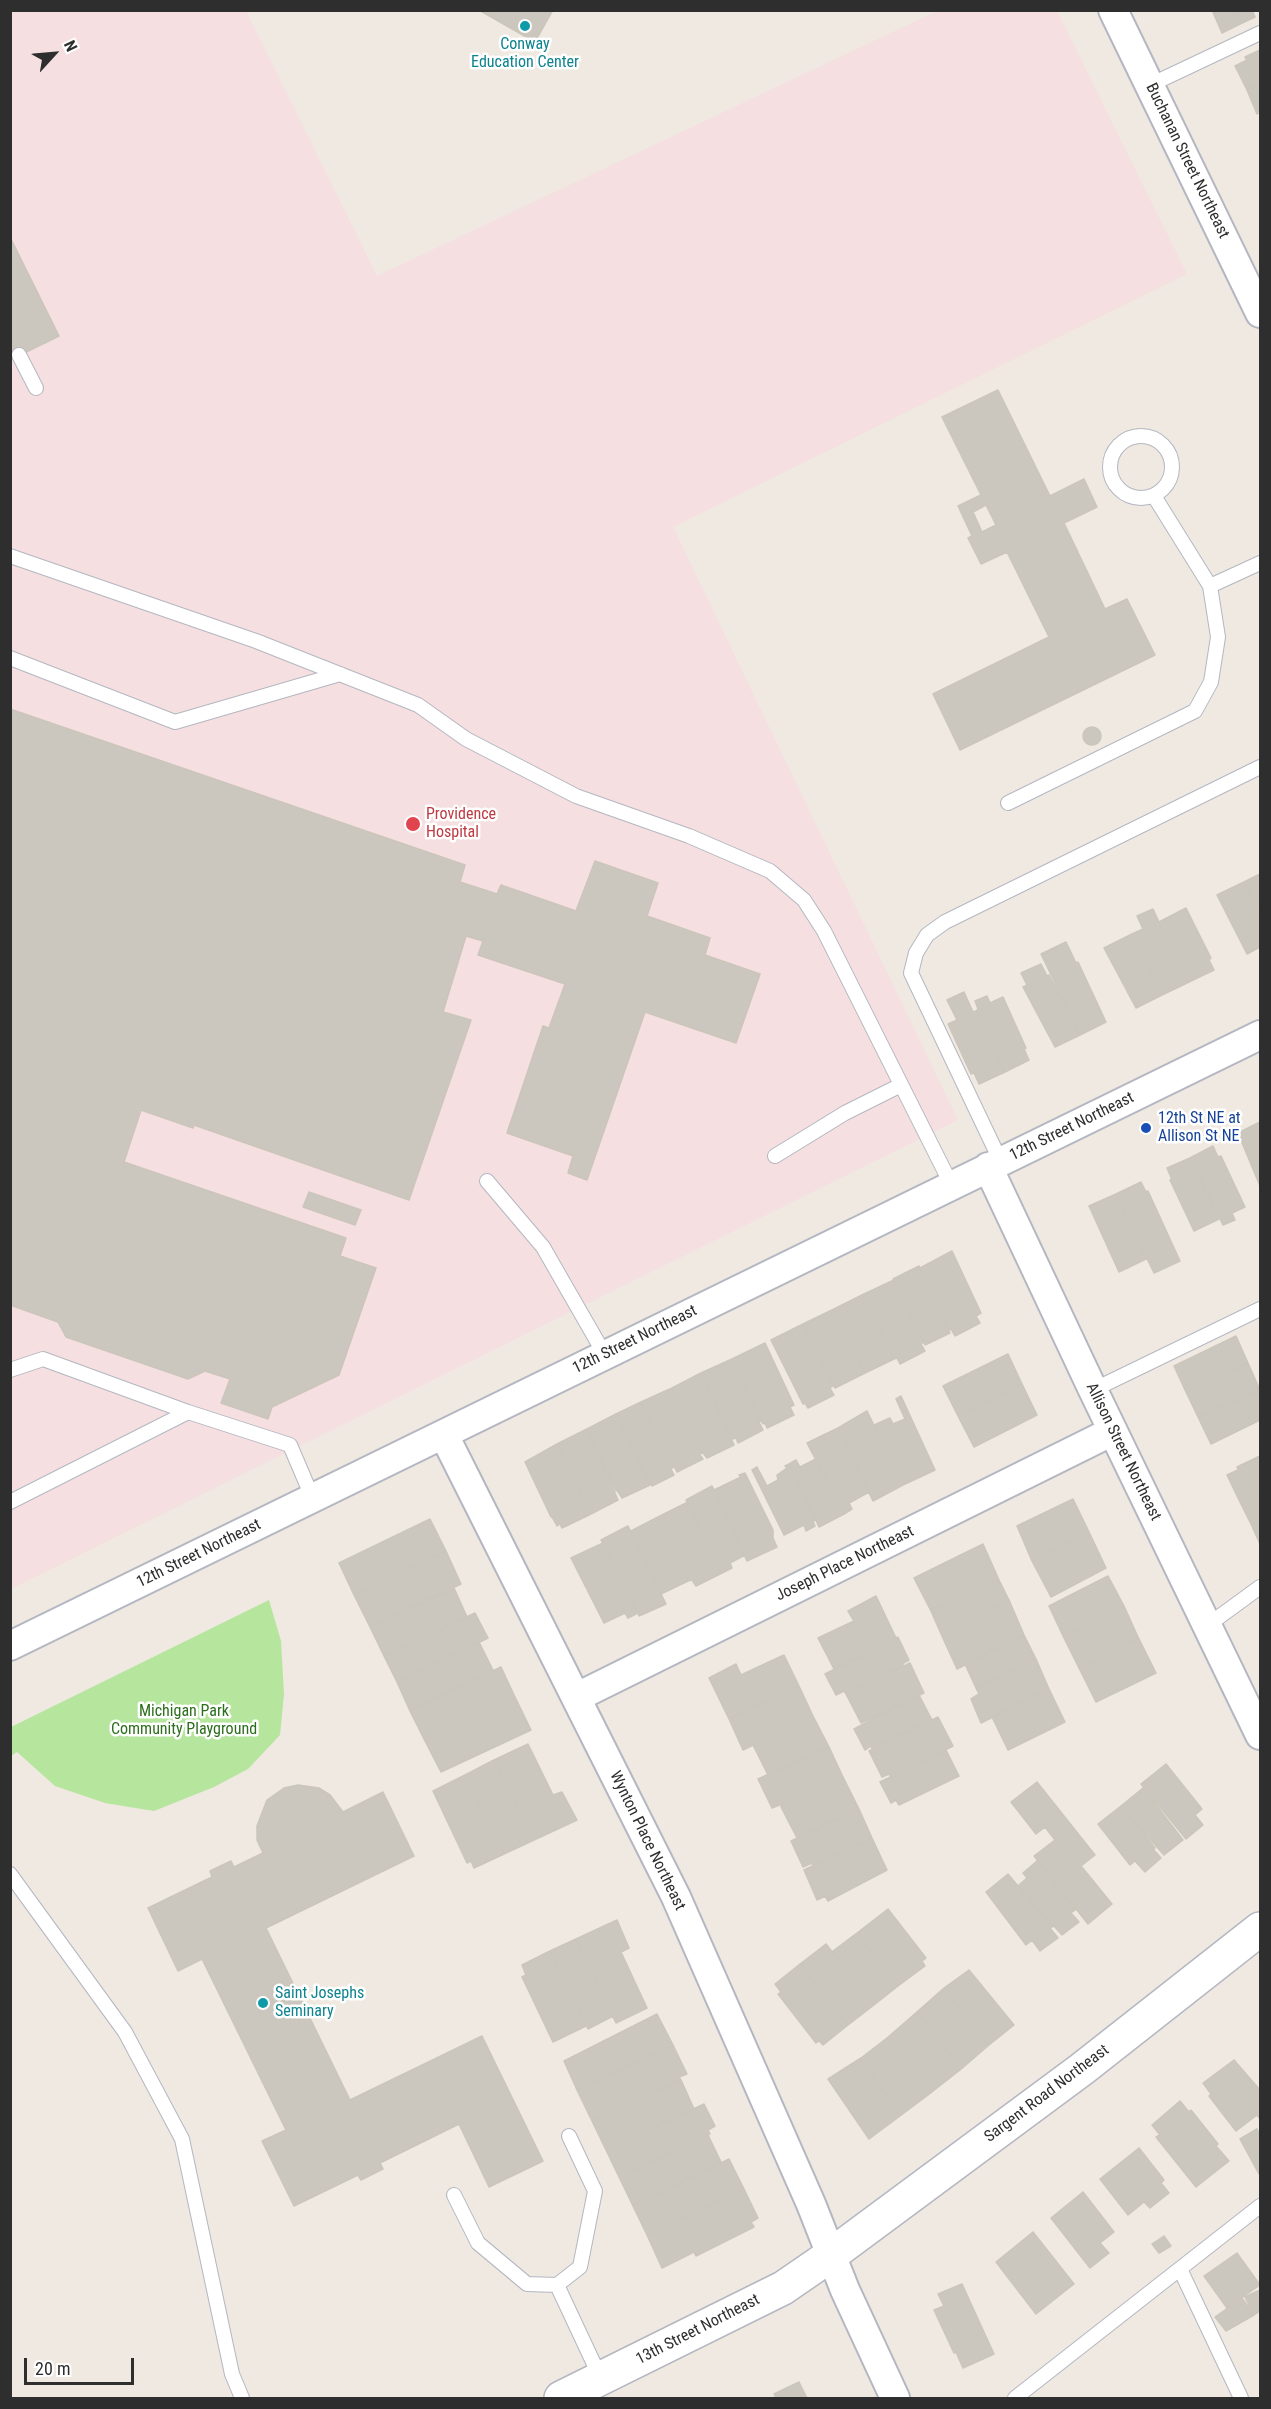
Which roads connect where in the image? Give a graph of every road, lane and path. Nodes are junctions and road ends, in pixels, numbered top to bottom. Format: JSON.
{"nodes":[{"id":1,"x":1113,"y":10,"type":"edge"},
{"id":2,"x":1260,"y":33,"type":"edge"},
{"id":3,"x":1150,"y":85,"type":"junction"},
{"id":4,"x":1260,"y":313,"type":"edge"},
{"id":5,"x":19,"y":355,"type":"dead end"},
{"id":6,"x":36,"y":388,"type":"dead end"},
{"id":7,"x":1154,"y":496,"type":"junction"},
{"id":8,"x":10,"y":556,"type":"edge"},
{"id":9,"x":1260,"y":563,"type":"edge"},
{"id":10,"x":1209,"y":586,"type":"junction"},
{"id":11,"x":10,"y":658,"type":"edge"},
{"id":12,"x":340,"y":674,"type":"junction"},
{"id":13,"x":1260,"y":767,"type":"edge"},
{"id":14,"x":1008,"y":803,"type":"dead end"},
{"id":15,"x":1260,"y":1035,"type":"edge"},
{"id":16,"x":901,"y":1085,"type":"junction"},
{"id":17,"x":775,"y":1156,"type":"dead end"},
{"id":18,"x":995,"y":1165,"type":"junction"},
{"id":19,"x":487,"y":1181,"type":"dead end"},
{"id":20,"x":952,"y":1186,"type":"junction"},
{"id":21,"x":1260,"y":1309,"type":"edge"},
{"id":22,"x":605,"y":1355,"type":"junction"},
{"id":23,"x":10,"y":1370,"type":"edge"},
{"id":24,"x":1092,"y":1390,"type":"junction"},
{"id":25,"x":188,"y":1412,"type":"junction"},
{"id":26,"x":1113,"y":1431,"type":"junction"},
{"id":27,"x":444,"y":1435,"type":"junction"},
{"id":28,"x":313,"y":1498,"type":"junction"},
{"id":29,"x":10,"y":1502,"type":"edge"},
{"id":30,"x":1260,"y":1587,"type":"edge"},
{"id":31,"x":1208,"y":1625,"type":"junction"},
{"id":32,"x":10,"y":1646,"type":"edge"},
{"id":33,"x":577,"y":1697,"type":"junction"},
{"id":34,"x":1260,"y":1735,"type":"edge"},
{"id":35,"x":10,"y":1874,"type":"edge"},
{"id":36,"x":1260,"y":1929,"type":"edge"},
{"id":37,"x":569,"y":2136,"type":"dead end"},
{"id":38,"x":454,"y":2195,"type":"dead end"},
{"id":39,"x":1260,"y":2206,"type":"edge"},
{"id":40,"x":831,"y":2255,"type":"junction"},
{"id":41,"x":1180,"y":2269,"type":"junction"},
{"id":42,"x":557,"y":2285,"type":"junction"},
{"id":43,"x":601,"y":2379,"type":"junction"},
{"id":44,"x":242,"y":2398,"type":"edge"},
{"id":45,"x":561,"y":2398,"type":"edge"},
{"id":46,"x":895,"y":2398,"type":"edge"},
{"id":47,"x":1015,"y":2398,"type":"edge"},
{"id":48,"x":1241,"y":2398,"type":"edge"}],
"edges":[{"from":1,"to":3,"type":"street","name":"Buchanan Street Northeast"},
{"from":2,"to":3,"type":"lane"},
{"from":3,"to":4,"type":"street","name":"Buchanan Street Northeast"},
{"from":5,"to":6,"type":"lane"},
{"from":7,"to":7,"type":"lane"},
{"from":7,"to":10,"type":"lane"},
{"from":8,"to":12,"type":"lane"},
{"from":9,"to":10,"type":"lane"},
{"from":10,"to":14,"type":"lane"},
{"from":11,"to":12,"type":"lane"},
{"from":12,"to":16,"type":"lane"},
{"from":13,"to":18,"type":"lane"},
{"from":15,"to":18,"type":"street","name":"12th Street Northeast"},
{"from":16,"to":17,"type":"lane"},
{"from":16,"to":20,"type":"lane"},
{"from":18,"to":20,"type":"street","name":"12th Street Northeast"},
{"from":18,"to":24,"type":"street","name":"Allison Street Northeast"},
{"from":19,"to":22,"type":"lane"},
{"from":20,"to":22,"type":"street","name":"12th Street Northeast"},
{"from":21,"to":24,"type":"lane"},
{"from":22,"to":27,"type":"street","name":"12th Street Northeast"},
{"from":23,"to":25,"type":"lane"},
{"from":24,"to":26,"type":"street","name":"Allison Street Northeast"},
{"from":25,"to":28,"type":"lane"},
{"from":25,"to":29,"type":"lane"},
{"from":26,"to":31,"type":"street","name":"Allison Street Northeast"},
{"from":26,"to":33,"type":"street","name":"Joseph Place Northeast"},
{"from":27,"to":28,"type":"street","name":"12th Street Northeast"},
{"from":27,"to":33,"type":"street","name":"Wynton Place Northeast"},
{"from":28,"to":32,"type":"street","name":"12th Street Northeast"},
{"from":30,"to":31,"type":"lane"},
{"from":31,"to":34,"type":"street","name":"Allison Street Northeast"},
{"from":33,"to":40,"type":"street","name":"Wynton Place Northeast"},
{"from":35,"to":44,"type":"lane"},
{"from":36,"to":40,"type":"main road","name":"Sargent Road Northeast"},
{"from":37,"to":42,"type":"lane"},
{"from":38,"to":42,"type":"lane"},
{"from":39,"to":41,"type":"lane"},
{"from":40,"to":43,"type":"main road","name":"13th Street Northeast"},
{"from":40,"to":46,"type":"street","name":"Wynton Place Northeast"},
{"from":41,"to":47,"type":"lane"},
{"from":41,"to":48,"type":"lane"},
{"from":42,"to":43,"type":"lane"},
{"from":43,"to":45,"type":"main road","name":"13th Street Northeast"}]}
